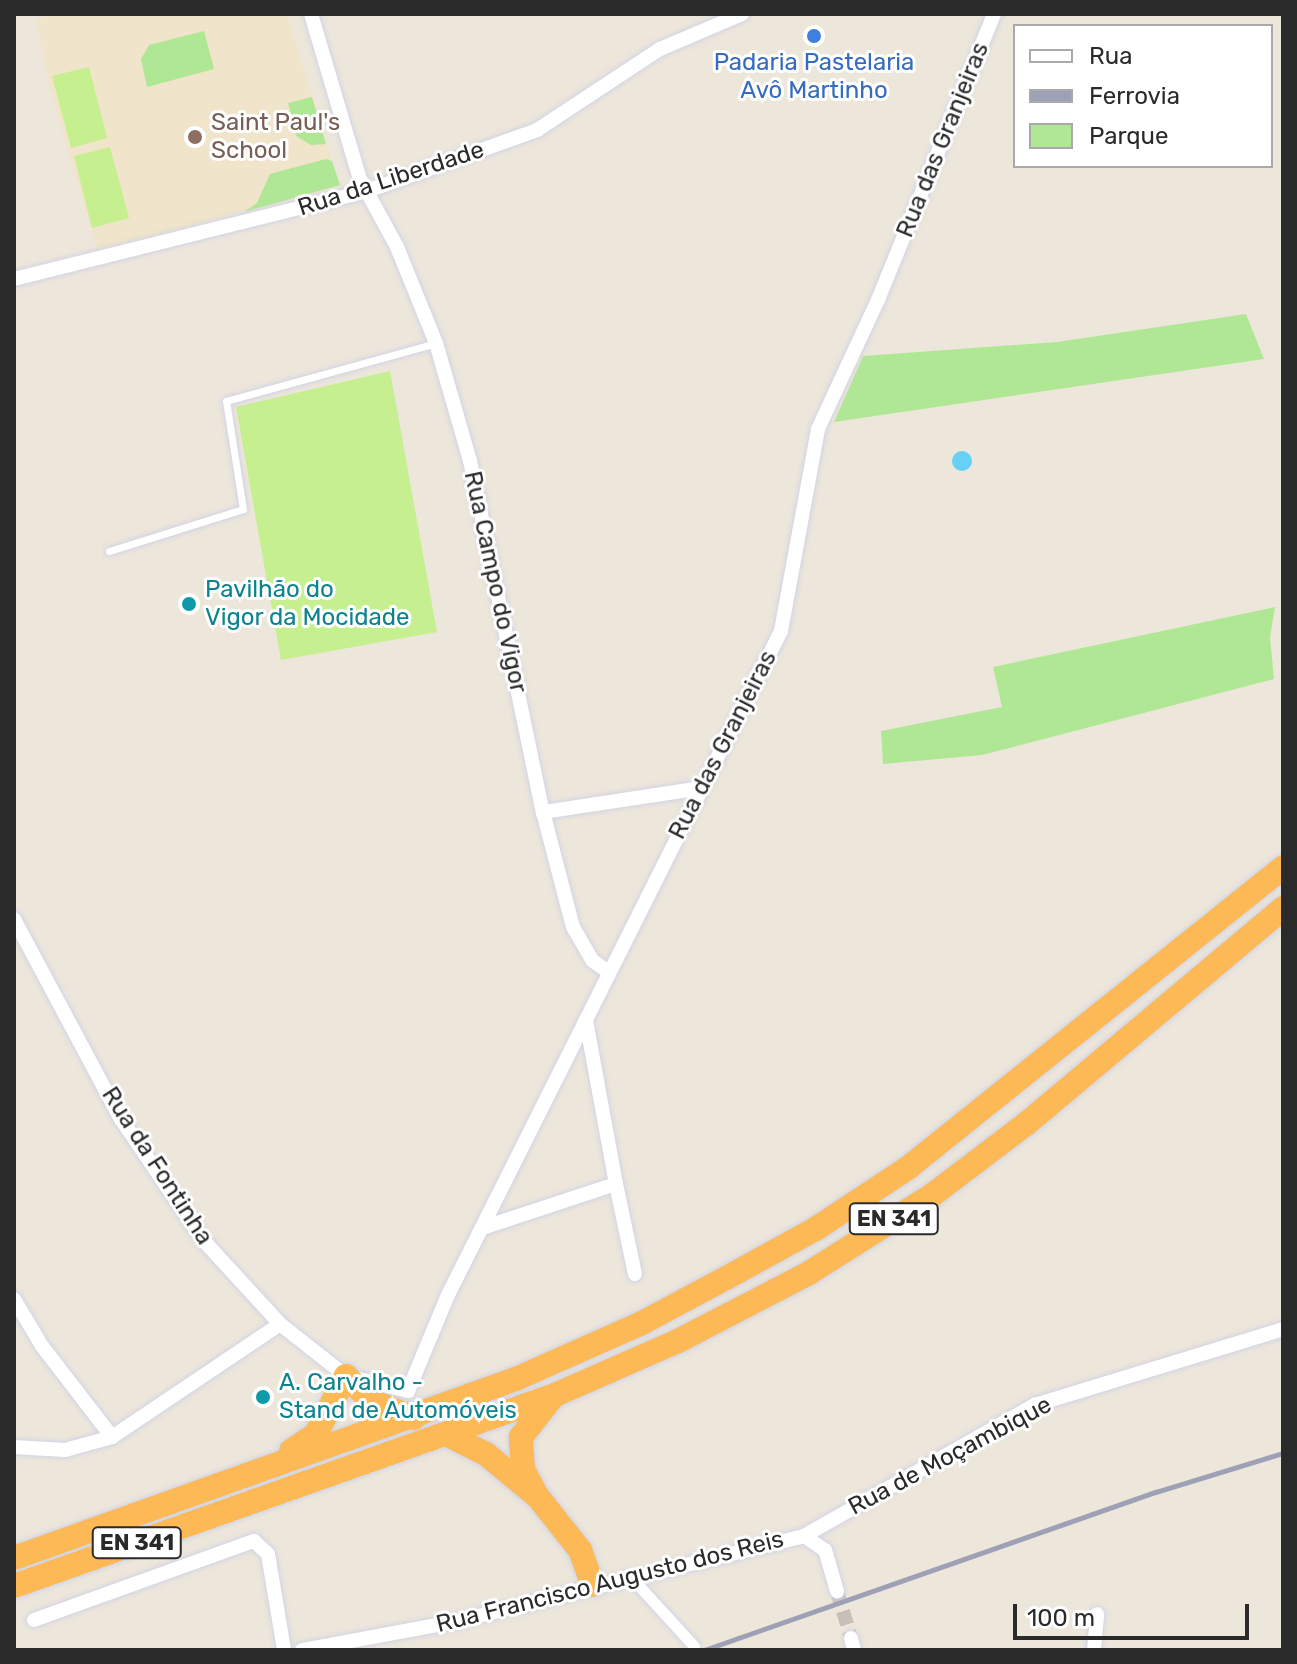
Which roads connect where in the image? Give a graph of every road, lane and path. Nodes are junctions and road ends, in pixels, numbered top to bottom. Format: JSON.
{"nodes":[{"id":1,"x":311,"y":14,"type":"edge"},
{"id":2,"x":742,"y":14,"type":"edge"},
{"id":3,"x":994,"y":14,"type":"edge"},
{"id":4,"x":367,"y":191,"type":"junction"},
{"id":5,"x":14,"y":279,"type":"edge"},
{"id":6,"x":436,"y":343,"type":"junction"},
{"id":7,"x":109,"y":551,"type":"dead end"},
{"id":8,"x":701,"y":788,"type":"junction"},
{"id":9,"x":543,"y":812,"type":"junction"},
{"id":10,"x":1283,"y":867,"type":"edge"},
{"id":11,"x":1283,"y":908,"type":"edge"},
{"id":12,"x":14,"y":919,"type":"edge"},
{"id":13,"x":609,"y":972,"type":"junction"},
{"id":14,"x":586,"y":1020,"type":"junction"},
{"id":15,"x":616,"y":1184,"type":"junction"},
{"id":16,"x":482,"y":1228,"type":"junction"},
{"id":17,"x":635,"y":1274,"type":"dead end"},
{"id":18,"x":14,"y":1299,"type":"edge"},
{"id":19,"x":280,"y":1324,"type":"junction"},
{"id":20,"x":1283,"y":1329,"type":"edge"},
{"id":21,"x":346,"y":1376,"type":"junction"},
{"id":22,"x":555,"y":1395,"type":"junction"},
{"id":23,"x":414,"y":1418,"type":"junction"},
{"id":24,"x":446,"y":1434,"type":"junction"},
{"id":25,"x":112,"y":1437,"type":"junction"},
{"id":26,"x":14,"y":1447,"type":"edge"},
{"id":27,"x":265,"y":1468,"type":"junction"},
{"id":28,"x":538,"y":1497,"type":"junction"},
{"id":29,"x":804,"y":1536,"type":"junction"},
{"id":30,"x":14,"y":1558,"type":"edge"},
{"id":31,"x":630,"y":1576,"type":"junction"},
{"id":32,"x":593,"y":1585,"type":"junction"},
{"id":33,"x":14,"y":1586,"type":"edge"},
{"id":34,"x":837,"y":1591,"type":"tunnel mouth"},
{"id":35,"x":1097,"y":1614,"type":"dead end"},
{"id":36,"x":34,"y":1620,"type":"dead end"},
{"id":37,"x":694,"y":1646,"type":"dead end"},
{"id":38,"x":284,"y":1650,"type":"edge"},
{"id":39,"x":302,"y":1650,"type":"edge"},
{"id":40,"x":1094,"y":1650,"type":"edge"}],
"edges":[{"from":1,"to":4,"type":"street","name":"Rua Campo do Vigor"},
{"from":2,"to":4,"type":"street","name":"Rua da Liberdade"},
{"from":3,"to":8,"type":"street","name":"Rua das Granjeiras"},
{"from":4,"to":5,"type":"street","name":"Rua da Liberdade"},
{"from":4,"to":6,"type":"street","name":"Rua Campo do Vigor"},
{"from":6,"to":7,"type":"lane"},
{"from":6,"to":9,"type":"street","name":"Rua Campo do Vigor"},
{"from":8,"to":9,"type":"street"},
{"from":8,"to":13,"type":"street","name":"Rua das Granjeiras"},
{"from":9,"to":13,"type":"street","name":"Rua Campo do Vigor"},
{"from":10,"to":23,"type":"highway","number":"EN 341"},
{"from":11,"to":22,"type":"highway","number":"EN 341"},
{"from":12,"to":19,"type":"street","name":"Rua da Fontinha"},
{"from":13,"to":14,"type":"street","name":"Rua das Granjeiras"},
{"from":14,"to":15,"type":"street"},
{"from":14,"to":16,"type":"street","name":"Rua das Granjeiras"},
{"from":15,"to":16,"type":"street"},
{"from":15,"to":17,"type":"street"},
{"from":16,"to":21,"type":"street","name":"Rua das Granjeiras"},
{"from":18,"to":25,"type":"street"},
{"from":19,"to":21,"type":"street","name":"Rua da Fontinha"},
{"from":19,"to":25,"type":"street"},
{"from":20,"to":29,"type":"street","name":"Rua de Moçambique"},
{"from":21,"to":23,"type":"highway"},
{"from":21,"to":27,"type":"highway"},
{"from":22,"to":24,"type":"highway","number":"EN 341"},
{"from":22,"to":28,"type":"highway"},
{"from":23,"to":27,"type":"highway","number":"EN 341"},
{"from":24,"to":28,"type":"highway"},
{"from":24,"to":33,"type":"highway","number":"EN 341"},
{"from":25,"to":26,"type":"street"},
{"from":27,"to":30,"type":"highway","number":"EN 341"},
{"from":28,"to":32,"type":"highway"},
{"from":29,"to":31,"type":"street","name":"Rua Francisco Augusto dos Reis"},
{"from":29,"to":34,"type":"street","name":"Rua Francisco Augusto dos Reis"},
{"from":31,"to":32,"type":"street","name":"Rua Francisco Augusto dos Reis"},
{"from":31,"to":37,"type":"street"},
{"from":32,"to":39,"type":"street","name":"Rua Francisco Augusto dos Reis"},
{"from":35,"to":40,"type":"street"},
{"from":36,"to":38,"type":"street"}]}
